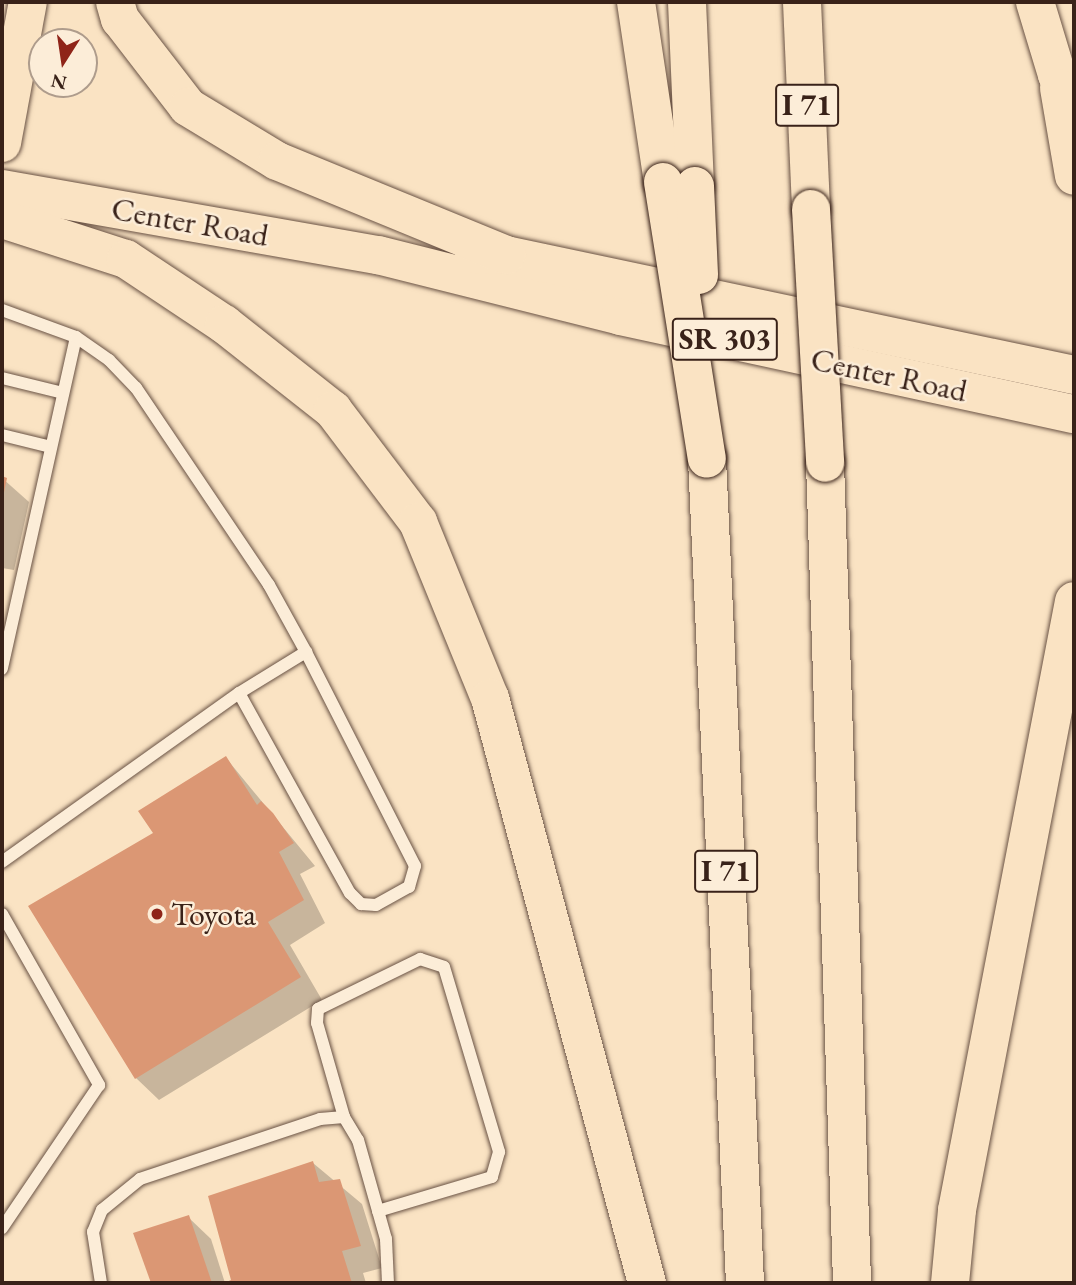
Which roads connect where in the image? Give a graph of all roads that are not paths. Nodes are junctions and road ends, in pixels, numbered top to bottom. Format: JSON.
{"nodes":[{"id":1,"x":28,"y":2,"type":"edge"},
{"id":2,"x":115,"y":2,"type":"edge"},
{"id":3,"x":636,"y":2,"type":"edge"},
{"id":4,"x":687,"y":2,"type":"edge"},
{"id":5,"x":802,"y":2,"type":"edge"},
{"id":6,"x":1035,"y":2,"type":"edge"},
{"id":7,"x":1057,"y":75,"type":"junction"},
{"id":8,"x":1074,"y":114,"type":"edge"},
{"id":9,"x":2,"y":143,"type":"edge"},
{"id":10,"x":1074,"y":176,"type":"edge"},
{"id":11,"x":679,"y":184,"type":"junction"},
{"id":12,"x":2,"y":190,"type":"edge"},
{"id":13,"x":2,"y":219,"type":"edge"},
{"id":14,"x":506,"y":255,"type":"junction"},
{"id":15,"x":378,"y":256,"type":"junction"},
{"id":16,"x":2,"y":310,"type":"edge"},
{"id":17,"x":76,"y":337,"type":"junction"},
{"id":18,"x":1074,"y":375,"type":"edge"},
{"id":19,"x":2,"y":379,"type":"edge"},
{"id":20,"x":63,"y":393,"type":"junction"},
{"id":21,"x":1074,"y":414,"type":"edge"},
{"id":22,"x":2,"y":435,"type":"edge"},
{"id":23,"x":51,"y":447,"type":"junction"},
{"id":24,"x":1074,"y":601,"type":"edge"},
{"id":25,"x":7,"y":618,"type":"edge"},
{"id":26,"x":306,"y":652,"type":"junction"},
{"id":27,"x":2,"y":669,"type":"edge"},
{"id":28,"x":239,"y":693,"type":"junction"},
{"id":29,"x":1074,"y":726,"type":"edge"},
{"id":30,"x":2,"y":862,"type":"edge"},
{"id":31,"x":2,"y":915,"type":"edge"},
{"id":32,"x":999,"y":999,"type":"junction"},
{"id":33,"x":344,"y":1117,"type":"junction"},
{"id":34,"x":378,"y":1211,"type":"junction"},
{"id":35,"x":2,"y":1228,"type":"edge"},
{"id":36,"x":101,"y":1283,"type":"edge"},
{"id":37,"x":388,"y":1283,"type":"edge"},
{"id":38,"x":646,"y":1283,"type":"edge"},
{"id":39,"x":745,"y":1283,"type":"edge"},
{"id":40,"x":852,"y":1283,"type":"edge"},
{"id":41,"x":950,"y":1283,"type":"edge"}],
"edges":[{"from":1,"to":9,"type":"main road"},
{"from":2,"to":14,"type":"main road"},
{"from":3,"to":11,"type":"main road"},
{"from":4,"to":11,"type":"main road"},
{"from":5,"to":40,"type":"main road","number":"I 71","bridge":true},
{"from":6,"to":7,"type":"main road"},
{"from":7,"to":8,"type":"main road"},
{"from":7,"to":10,"type":"main road"},
{"from":11,"to":39,"type":"main road","number":"I 71","bridge":true},
{"from":12,"to":15,"type":"main road","name":"Center Road","number":"SR 303"},
{"from":13,"to":38,"type":"main road"},
{"from":14,"to":15,"type":"main road","name":"Center Road","number":"SR 303"},
{"from":14,"to":18,"type":"main road","name":"Center Road","number":"SR 303"},
{"from":15,"to":21,"type":"main road","name":"Center Road","number":"SR 303"},
{"from":16,"to":17,"type":"lane"},
{"from":17,"to":20,"type":"lane"},
{"from":17,"to":26,"type":"lane"},
{"from":19,"to":20,"type":"lane"},
{"from":20,"to":23,"type":"lane"},
{"from":22,"to":23,"type":"lane"},
{"from":23,"to":25,"type":"lane"},
{"from":24,"to":32,"type":"main road"},
{"from":25,"to":27,"type":"lane"},
{"from":26,"to":28,"type":"lane"},
{"from":26,"to":28,"type":"lane"},
{"from":28,"to":30,"type":"lane"},
{"from":29,"to":32,"type":"main road"},
{"from":31,"to":35,"type":"lane"},
{"from":32,"to":41,"type":"main road"},
{"from":33,"to":34,"type":"lane"},
{"from":33,"to":34,"type":"lane"},
{"from":33,"to":36,"type":"lane"},
{"from":34,"to":37,"type":"lane"}]}
